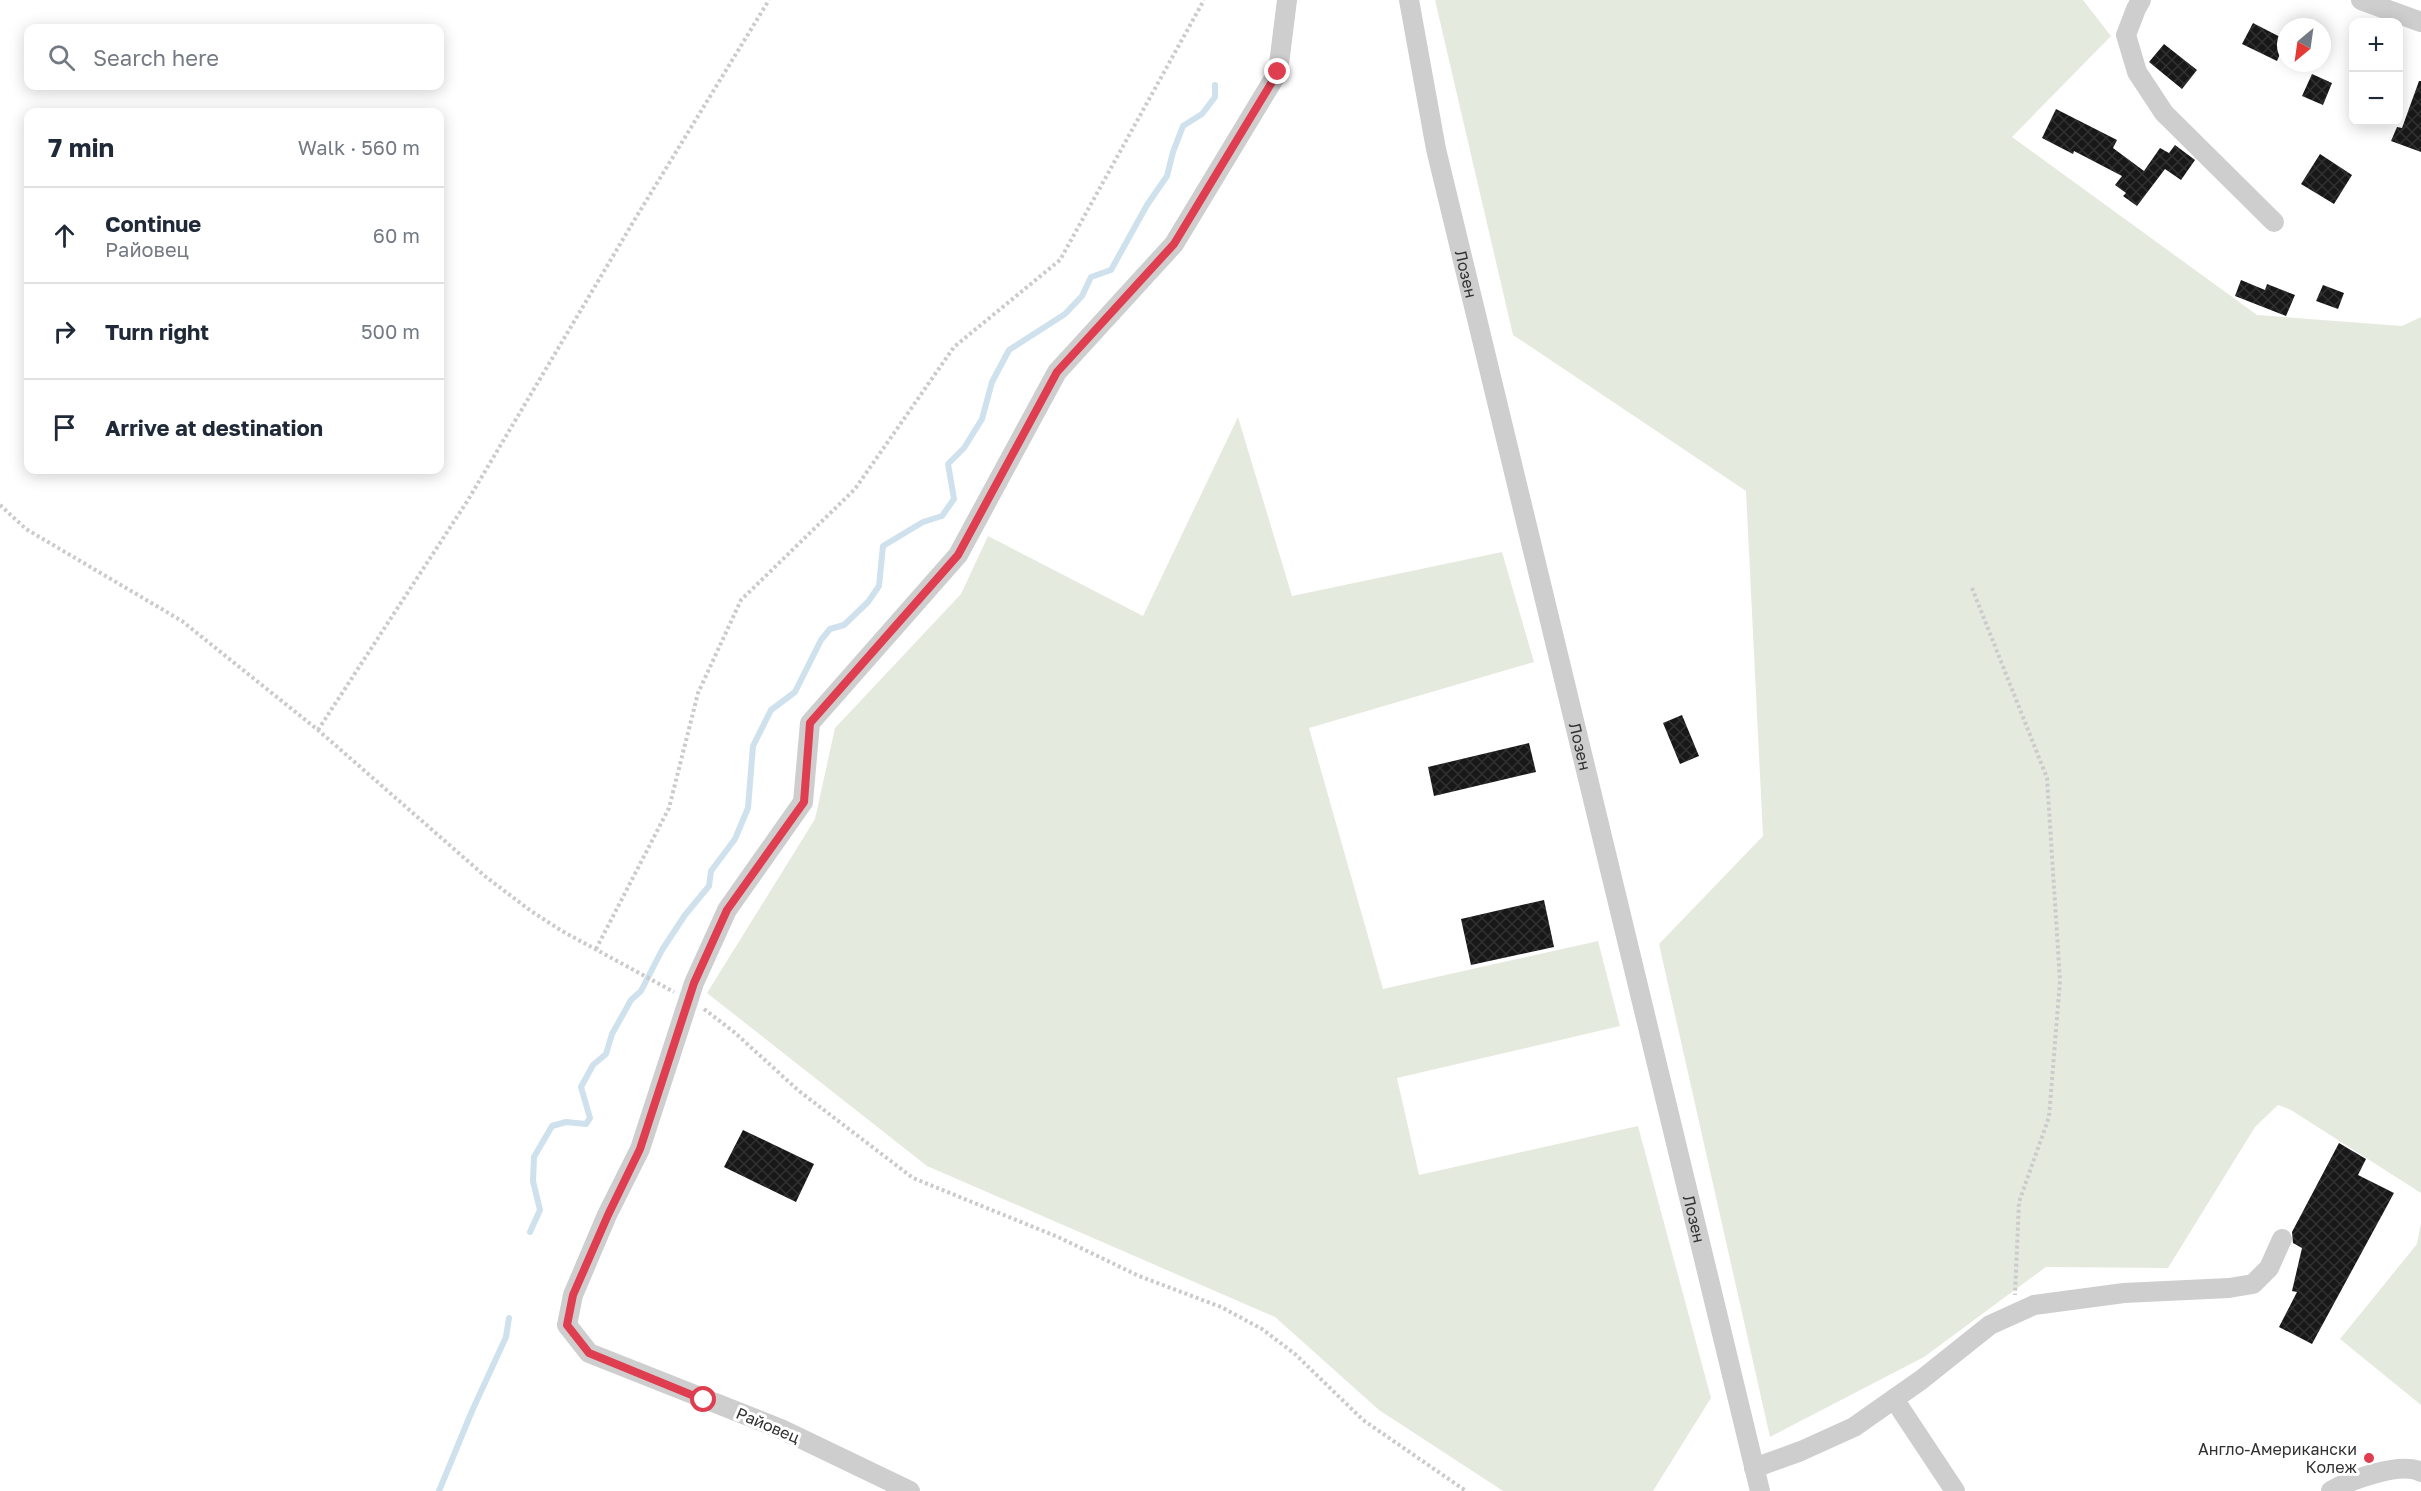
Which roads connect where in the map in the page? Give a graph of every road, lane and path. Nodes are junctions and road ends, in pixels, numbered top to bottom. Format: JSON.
{"nodes":[{"id":1,"x":769,"y":0,"type":"edge"},
{"id":2,"x":1204,"y":0,"type":"edge"},
{"id":3,"x":1287,"y":0,"type":"edge"},
{"id":4,"x":1409,"y":0,"type":"edge"},
{"id":5,"x":2141,"y":0,"type":"edge"},
{"id":6,"x":2361,"y":0,"type":"edge"},
{"id":7,"x":2421,"y":22,"type":"edge"},
{"id":8,"x":2274,"y":222,"type":"dead end"},
{"id":9,"x":0,"y":505,"type":"edge"},
{"id":10,"x":1972,"y":588,"type":"dead end"},
{"id":11,"x":318,"y":730,"type":"junction"},
{"id":12,"x":596,"y":949,"type":"junction"},
{"id":13,"x":663,"y":986,"type":"dead end"},
{"id":14,"x":689,"y":1000,"type":"junction"},
{"id":15,"x":2282,"y":1239,"type":"dead end"},
{"id":16,"x":2014,"y":1314,"type":"junction"},
{"id":17,"x":1894,"y":1399,"type":"junction"},
{"id":18,"x":1754,"y":1468,"type":"junction"},
{"id":19,"x":2421,"y":1472,"type":"edge"},
{"id":20,"x":910,"y":1491,"type":"edge"},
{"id":21,"x":1466,"y":1491,"type":"edge"},
{"id":22,"x":1760,"y":1491,"type":"edge"},
{"id":23,"x":1955,"y":1491,"type":"edge"},
{"id":24,"x":2331,"y":1491,"type":"edge"}],
"edges":[{"from":1,"to":11,"type":"path"},
{"from":2,"to":12,"type":"path"},
{"from":3,"to":14,"type":"street"},
{"from":4,"to":18,"type":"street","name":"Лозен"},
{"from":5,"to":8,"type":"street"},
{"from":6,"to":7,"type":"street"},
{"from":9,"to":11,"type":"path"},
{"from":10,"to":16,"type":"path"},
{"from":11,"to":12,"type":"path"},
{"from":12,"to":13,"type":"path"},
{"from":14,"to":20,"type":"street","name":"Райовец"},
{"from":14,"to":21,"type":"path"},
{"from":15,"to":16,"type":"street"},
{"from":16,"to":17,"type":"street"},
{"from":17,"to":18,"type":"street"},
{"from":17,"to":23,"type":"street"},
{"from":18,"to":22,"type":"street","name":"Лозен"},
{"from":19,"to":24,"type":"street"}]}
